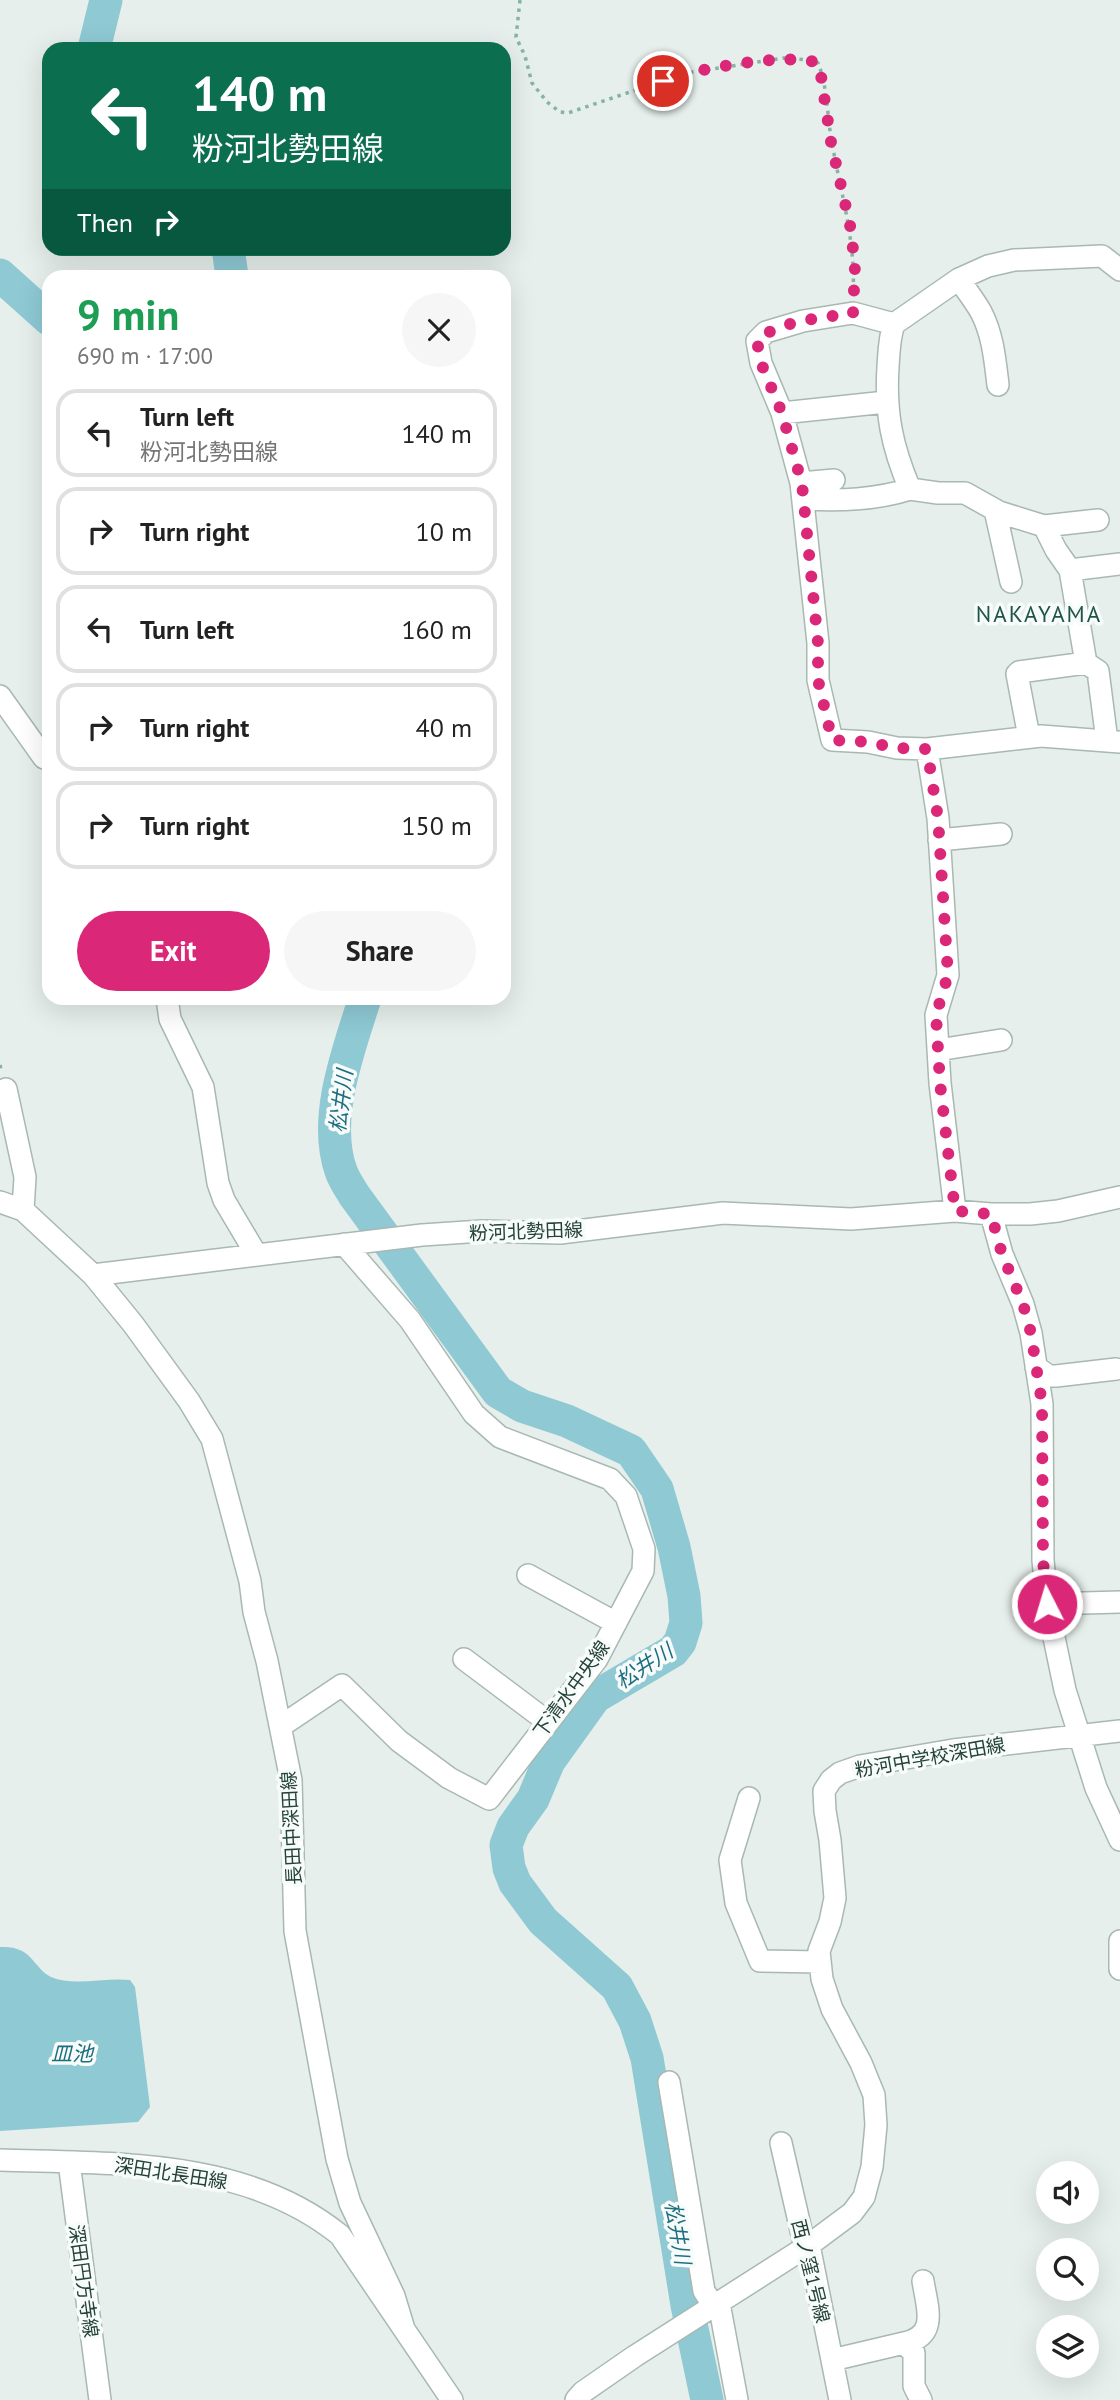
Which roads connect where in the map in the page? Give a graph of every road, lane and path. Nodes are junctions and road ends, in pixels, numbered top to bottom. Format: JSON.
{"nodes":[{"id":1,"x":520,"y":0,"type":"edge"},
{"id":2,"x":1120,"y":270,"type":"edge"},
{"id":3,"x":959,"y":279,"type":"junction"},
{"id":4,"x":853,"y":313,"type":"junction"},
{"id":5,"x":894,"y":324,"type":"junction"},
{"id":6,"x":998,"y":385,"type":"dead end"},
{"id":7,"x":886,"y":402,"type":"junction"},
{"id":8,"x":782,"y":413,"type":"junction"},
{"id":9,"x":835,"y":480,"type":"dead end"},
{"id":10,"x":910,"y":489,"type":"junction"},
{"id":11,"x":802,"y":491,"type":"junction"},
{"id":12,"x":995,"y":510,"type":"junction"},
{"id":13,"x":1098,"y":520,"type":"dead end"},
{"id":14,"x":1044,"y":526,"type":"junction"},
{"id":15,"x":1120,"y":564,"type":"edge"},
{"id":16,"x":1069,"y":570,"type":"junction"},
{"id":17,"x":1011,"y":582,"type":"dead end"},
{"id":18,"x":1086,"y":663,"type":"junction"},
{"id":19,"x":1110,"y":688,"type":"edge"},
{"id":20,"x":0,"y":696,"type":"edge"},
{"id":21,"x":1029,"y":737,"type":"junction"},
{"id":22,"x":1114,"y":741,"type":"edge"},
{"id":23,"x":927,"y":749,"type":"junction"},
{"id":24,"x":42,"y":755,"type":"edge"},
{"id":25,"x":1000,"y":834,"type":"dead end"},
{"id":26,"x":939,"y":840,"type":"junction"},
{"id":27,"x":168,"y":1005,"type":"edge"},
{"id":28,"x":1001,"y":1040,"type":"dead end"},
{"id":29,"x":938,"y":1050,"type":"junction"},
{"id":30,"x":6,"y":1088,"type":"dead end"},
{"id":31,"x":1120,"y":1197,"type":"edge"},
{"id":32,"x":0,"y":1202,"type":"edge"},
{"id":33,"x":23,"y":1210,"type":"junction"},
{"id":34,"x":955,"y":1211,"type":"junction"},
{"id":35,"x":991,"y":1214,"type":"junction"},
{"id":36,"x":351,"y":1243,"type":"junction"},
{"id":37,"x":256,"y":1254,"type":"junction"},
{"id":38,"x":93,"y":1275,"type":"junction"},
{"id":39,"x":1036,"y":1367,"type":"junction"},
{"id":40,"x":1116,"y":1369,"type":"dead end"},
{"id":41,"x":528,"y":1575,"type":"dead end"},
{"id":42,"x":1120,"y":1602,"type":"edge"},
{"id":43,"x":1047,"y":1604,"type":"junction"},
{"id":44,"x":616,"y":1623,"type":"junction"},
{"id":45,"x":464,"y":1659,"type":"dead end"},
{"id":46,"x":548,"y":1723,"type":"junction"},
{"id":47,"x":281,"y":1726,"type":"junction"},
{"id":48,"x":1120,"y":1731,"type":"edge"},
{"id":49,"x":1081,"y":1735,"type":"junction"},
{"id":50,"x":749,"y":1798,"type":"dead end"},
{"id":51,"x":1120,"y":1840,"type":"edge"},
{"id":52,"x":1120,"y":1941,"type":"edge"},
{"id":53,"x":820,"y":1962,"type":"junction"},
{"id":54,"x":1120,"y":1969,"type":"edge"},
{"id":55,"x":668,"y":2082,"type":"dead end"},
{"id":56,"x":780,"y":2143,"type":"dead end"},
{"id":57,"x":0,"y":2160,"type":"edge"},
{"id":58,"x":69,"y":2162,"type":"junction"},
{"id":59,"x":809,"y":2245,"type":"junction"},
{"id":60,"x":923,"y":2281,"type":"dead end"},
{"id":61,"x":711,"y":2307,"type":"junction"},
{"id":62,"x":404,"y":2329,"type":"junction"},
{"id":63,"x":904,"y":2343,"type":"junction"},
{"id":64,"x":832,"y":2360,"type":"junction"},
{"id":65,"x":100,"y":2400,"type":"edge"},
{"id":66,"x":452,"y":2400,"type":"edge"},
{"id":67,"x":576,"y":2400,"type":"edge"},
{"id":68,"x":737,"y":2400,"type":"edge"},
{"id":69,"x":840,"y":2400,"type":"edge"},
{"id":70,"x":920,"y":2400,"type":"edge"}],
"edges":[{"from":1,"to":4,"type":"path"},
{"from":2,"to":3,"type":"street"},
{"from":3,"to":5,"type":"street"},
{"from":3,"to":6,"type":"street"},
{"from":4,"to":5,"type":"street"},
{"from":4,"to":8,"type":"street"},
{"from":5,"to":7,"type":"street"},
{"from":7,"to":8,"type":"street"},
{"from":7,"to":10,"type":"street"},
{"from":8,"to":11,"type":"street"},
{"from":9,"to":11,"type":"street"},
{"from":10,"to":11,"type":"street"},
{"from":10,"to":12,"type":"street"},
{"from":11,"to":23,"type":"street"},
{"from":12,"to":14,"type":"street"},
{"from":12,"to":17,"type":"street"},
{"from":13,"to":14,"type":"street"},
{"from":14,"to":16,"type":"street"},
{"from":15,"to":16,"type":"street"},
{"from":16,"to":18,"type":"street"},
{"from":18,"to":19,"type":"street"},
{"from":18,"to":21,"type":"street"},
{"from":19,"to":22,"type":"street"},
{"from":20,"to":24,"type":"street"},
{"from":21,"to":22,"type":"street"},
{"from":21,"to":23,"type":"street"},
{"from":23,"to":26,"type":"street"},
{"from":25,"to":26,"type":"street"},
{"from":26,"to":29,"type":"street"},
{"from":27,"to":37,"type":"street"},
{"from":28,"to":29,"type":"street"},
{"from":29,"to":34,"type":"street"},
{"from":30,"to":33,"type":"street"},
{"from":31,"to":35,"type":"street","name":"粉河北勢田線"},
{"from":32,"to":33,"type":"street"},
{"from":33,"to":38,"type":"street"},
{"from":34,"to":35,"type":"street","name":"粉河北勢田線"},
{"from":34,"to":36,"type":"street","name":"粉河北勢田線"},
{"from":35,"to":39,"type":"street"},
{"from":36,"to":37,"type":"street","name":"粉河北勢田線"},
{"from":36,"to":44,"type":"street","name":"下清水中央線"},
{"from":37,"to":38,"type":"street","name":"粉河北勢田線"},
{"from":38,"to":47,"type":"street","name":"長田中深田線"},
{"from":39,"to":40,"type":"street"},
{"from":39,"to":43,"type":"street"},
{"from":41,"to":44,"type":"street"},
{"from":42,"to":43,"type":"street"},
{"from":43,"to":49,"type":"street"},
{"from":44,"to":46,"type":"street","name":"下清水中央線"},
{"from":45,"to":46,"type":"street"},
{"from":46,"to":47,"type":"street","name":"下清水中央線"},
{"from":47,"to":62,"type":"street","name":"長田中深田線"},
{"from":48,"to":49,"type":"street","name":"粉河中学校深田線"},
{"from":49,"to":51,"type":"street"},
{"from":49,"to":53,"type":"street","name":"粉河中学校深田線"},
{"from":50,"to":53,"type":"street"},
{"from":52,"to":54,"type":"street"},
{"from":53,"to":59,"type":"street","name":"粉河中学校深田線"},
{"from":55,"to":61,"type":"street"},
{"from":56,"to":59,"type":"street","name":"西ノ窪1号線"},
{"from":57,"to":58,"type":"street","name":"深田北長田線"},
{"from":58,"to":62,"type":"street","name":"深田北長田線"},
{"from":58,"to":65,"type":"street","name":"深田円方寺線"},
{"from":59,"to":61,"type":"street","name":"粉河中学校深田線"},
{"from":59,"to":64,"type":"street","name":"西ノ窪1号線"},
{"from":60,"to":63,"type":"street"},
{"from":61,"to":67,"type":"street","name":"粉河中学校深田線"},
{"from":61,"to":68,"type":"street"},
{"from":62,"to":66,"type":"street","name":"深田北長田線"},
{"from":63,"to":64,"type":"street"},
{"from":63,"to":70,"type":"street"},
{"from":64,"to":69,"type":"street","name":"西ノ窪1号線"}]}
